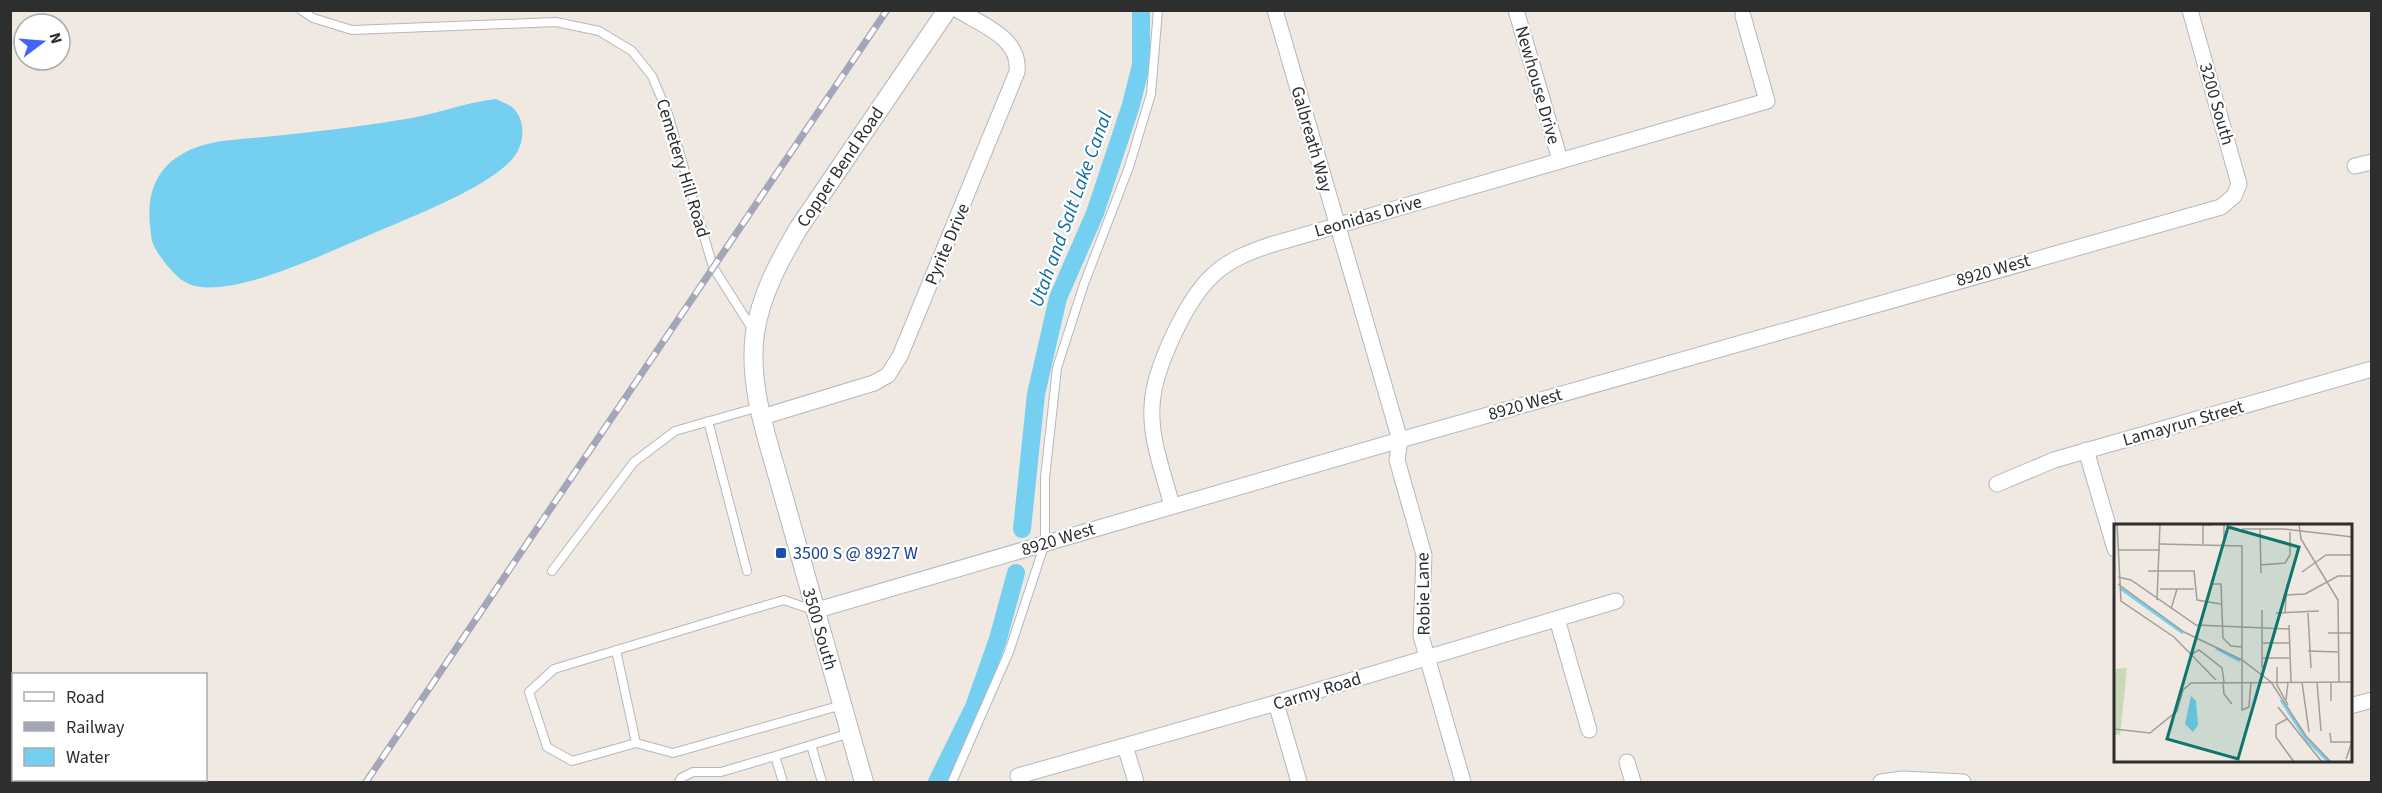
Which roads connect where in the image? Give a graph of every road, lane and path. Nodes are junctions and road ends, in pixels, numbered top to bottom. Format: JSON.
{"nodes":[{"id":1,"x":301,"y":10,"type":"edge"},
{"id":2,"x":946,"y":10,"type":"edge"},
{"id":3,"x":958,"y":10,"type":"edge"},
{"id":4,"x":1158,"y":10,"type":"edge"},
{"id":5,"x":1275,"y":10,"type":"edge"},
{"id":6,"x":1516,"y":10,"type":"edge"},
{"id":7,"x":2190,"y":10,"type":"edge"},
{"id":8,"x":1743,"y":16,"type":"dead end"},
{"id":9,"x":1560,"y":160,"type":"junction"},
{"id":10,"x":2372,"y":162,"type":"edge"},
{"id":11,"x":2355,"y":166,"type":"dead end"},
{"id":12,"x":2234,"y":196,"type":"joint"},
{"id":13,"x":1337,"y":225,"type":"junction"},
{"id":14,"x":755,"y":334,"type":"junction"},
{"id":15,"x":2372,"y":369,"type":"edge"},
{"id":16,"x":761,"y":412,"type":"junction"},
{"id":17,"x":708,"y":422,"type":"junction"},
{"id":18,"x":1400,"y":440,"type":"junction"},
{"id":19,"x":2086,"y":450,"type":"junction"},
{"id":20,"x":1997,"y":484,"type":"dead end"},
{"id":21,"x":1172,"y":506,"type":"junction"},
{"id":22,"x":1045,"y":543,"type":"junction"},
{"id":23,"x":2114,"y":546,"type":"edge"},
{"id":24,"x":552,"y":570,"type":"dead end"},
{"id":25,"x":747,"y":571,"type":"dead end"},
{"id":26,"x":1616,"y":601,"type":"dead end"},
{"id":27,"x":814,"y":611,"type":"junction"},
{"id":28,"x":1557,"y":619,"type":"junction"},
{"id":29,"x":616,"y":650,"type":"junction"},
{"id":30,"x":1428,"y":657,"type":"junction"},
{"id":31,"x":2372,"y":700,"type":"edge"},
{"id":32,"x":1276,"y":703,"type":"junction"},
{"id":33,"x":842,"y":705,"type":"junction"},
{"id":34,"x":2352,"y":705,"type":"edge"},
{"id":35,"x":1589,"y":730,"type":"dead end"},
{"id":36,"x":850,"y":734,"type":"junction"},
{"id":37,"x":636,"y":743,"type":"junction"},
{"id":38,"x":811,"y":745,"type":"junction"},
{"id":39,"x":1125,"y":746,"type":"junction"},
{"id":40,"x":775,"y":756,"type":"junction"},
{"id":41,"x":1627,"y":762,"type":"dead end"},
{"id":42,"x":1018,"y":776,"type":"dead end"},
{"id":43,"x":679,"y":783,"type":"edge"},
{"id":44,"x":783,"y":783,"type":"edge"},
{"id":45,"x":822,"y":783,"type":"edge"},
{"id":46,"x":864,"y":783,"type":"edge"},
{"id":47,"x":952,"y":783,"type":"edge"},
{"id":48,"x":1136,"y":783,"type":"edge"},
{"id":49,"x":1299,"y":783,"type":"edge"},
{"id":50,"x":1463,"y":783,"type":"edge"},
{"id":51,"x":1633,"y":783,"type":"edge"},
{"id":52,"x":1881,"y":783,"type":"edge"},
{"id":53,"x":1963,"y":783,"type":"edge"}],
"edges":[{"from":1,"to":14,"type":"lane","name":"Cemetery Hill Road"},
{"from":2,"to":14,"type":"street","name":"Copper Bend Road"},
{"from":3,"to":16,"type":"street","name":"Pyrite Drive"},
{"from":4,"to":22,"type":"lane"},
{"from":5,"to":13,"type":"street","name":"Galbreath Way"},
{"from":6,"to":9,"type":"street","name":"Newhouse Drive"},
{"from":7,"to":12,"type":"street","name":"3200 South"},
{"from":8,"to":9,"type":"street","name":"Leonidas Drive"},
{"from":9,"to":13,"type":"street","name":"Leonidas Drive"},
{"from":10,"to":11,"type":"street"},
{"from":12,"to":18,"type":"street","name":"8920 West"},
{"from":13,"to":18,"type":"street","name":"Galbreath Way"},
{"from":13,"to":21,"type":"street","name":"Leonidas Drive"},
{"from":14,"to":16,"type":"street","name":"3500 South"},
{"from":15,"to":19,"type":"street","name":"Lamayrun Street"},
{"from":16,"to":17,"type":"lane"},
{"from":16,"to":27,"type":"street","name":"3500 South"},
{"from":17,"to":24,"type":"lane"},
{"from":17,"to":25,"type":"lane"},
{"from":18,"to":21,"type":"street","name":"8920 West"},
{"from":18,"to":30,"type":"street","name":"Robie Lane"},
{"from":19,"to":20,"type":"street","name":"Lamayrun Street"},
{"from":19,"to":23,"type":"street"},
{"from":21,"to":22,"type":"street","name":"8920 West"},
{"from":22,"to":27,"type":"street","name":"8920 West"},
{"from":22,"to":47,"type":"lane"},
{"from":26,"to":28,"type":"street","name":"Carmy Road"},
{"from":27,"to":29,"type":"lane"},
{"from":27,"to":33,"type":"street","name":"3500 South"},
{"from":28,"to":30,"type":"street","name":"Carmy Road"},
{"from":28,"to":35,"type":"street"},
{"from":29,"to":37,"type":"lane"},
{"from":29,"to":37,"type":"lane"},
{"from":30,"to":32,"type":"street","name":"Carmy Road"},
{"from":30,"to":50,"type":"street","name":"Robie Lane"},
{"from":31,"to":34,"type":"street"},
{"from":32,"to":39,"type":"street","name":"Carmy Road"},
{"from":32,"to":49,"type":"street"},
{"from":33,"to":36,"type":"street","name":"3500 South"},
{"from":33,"to":37,"type":"lane"},
{"from":36,"to":38,"type":"lane"},
{"from":36,"to":46,"type":"street","name":"3500 South"},
{"from":38,"to":40,"type":"lane"},
{"from":38,"to":45,"type":"lane"},
{"from":39,"to":42,"type":"street","name":"Carmy Road"},
{"from":39,"to":48,"type":"street"},
{"from":40,"to":43,"type":"lane"},
{"from":40,"to":44,"type":"lane"},
{"from":41,"to":51,"type":"street"},
{"from":52,"to":53,"type":"street"}]}
